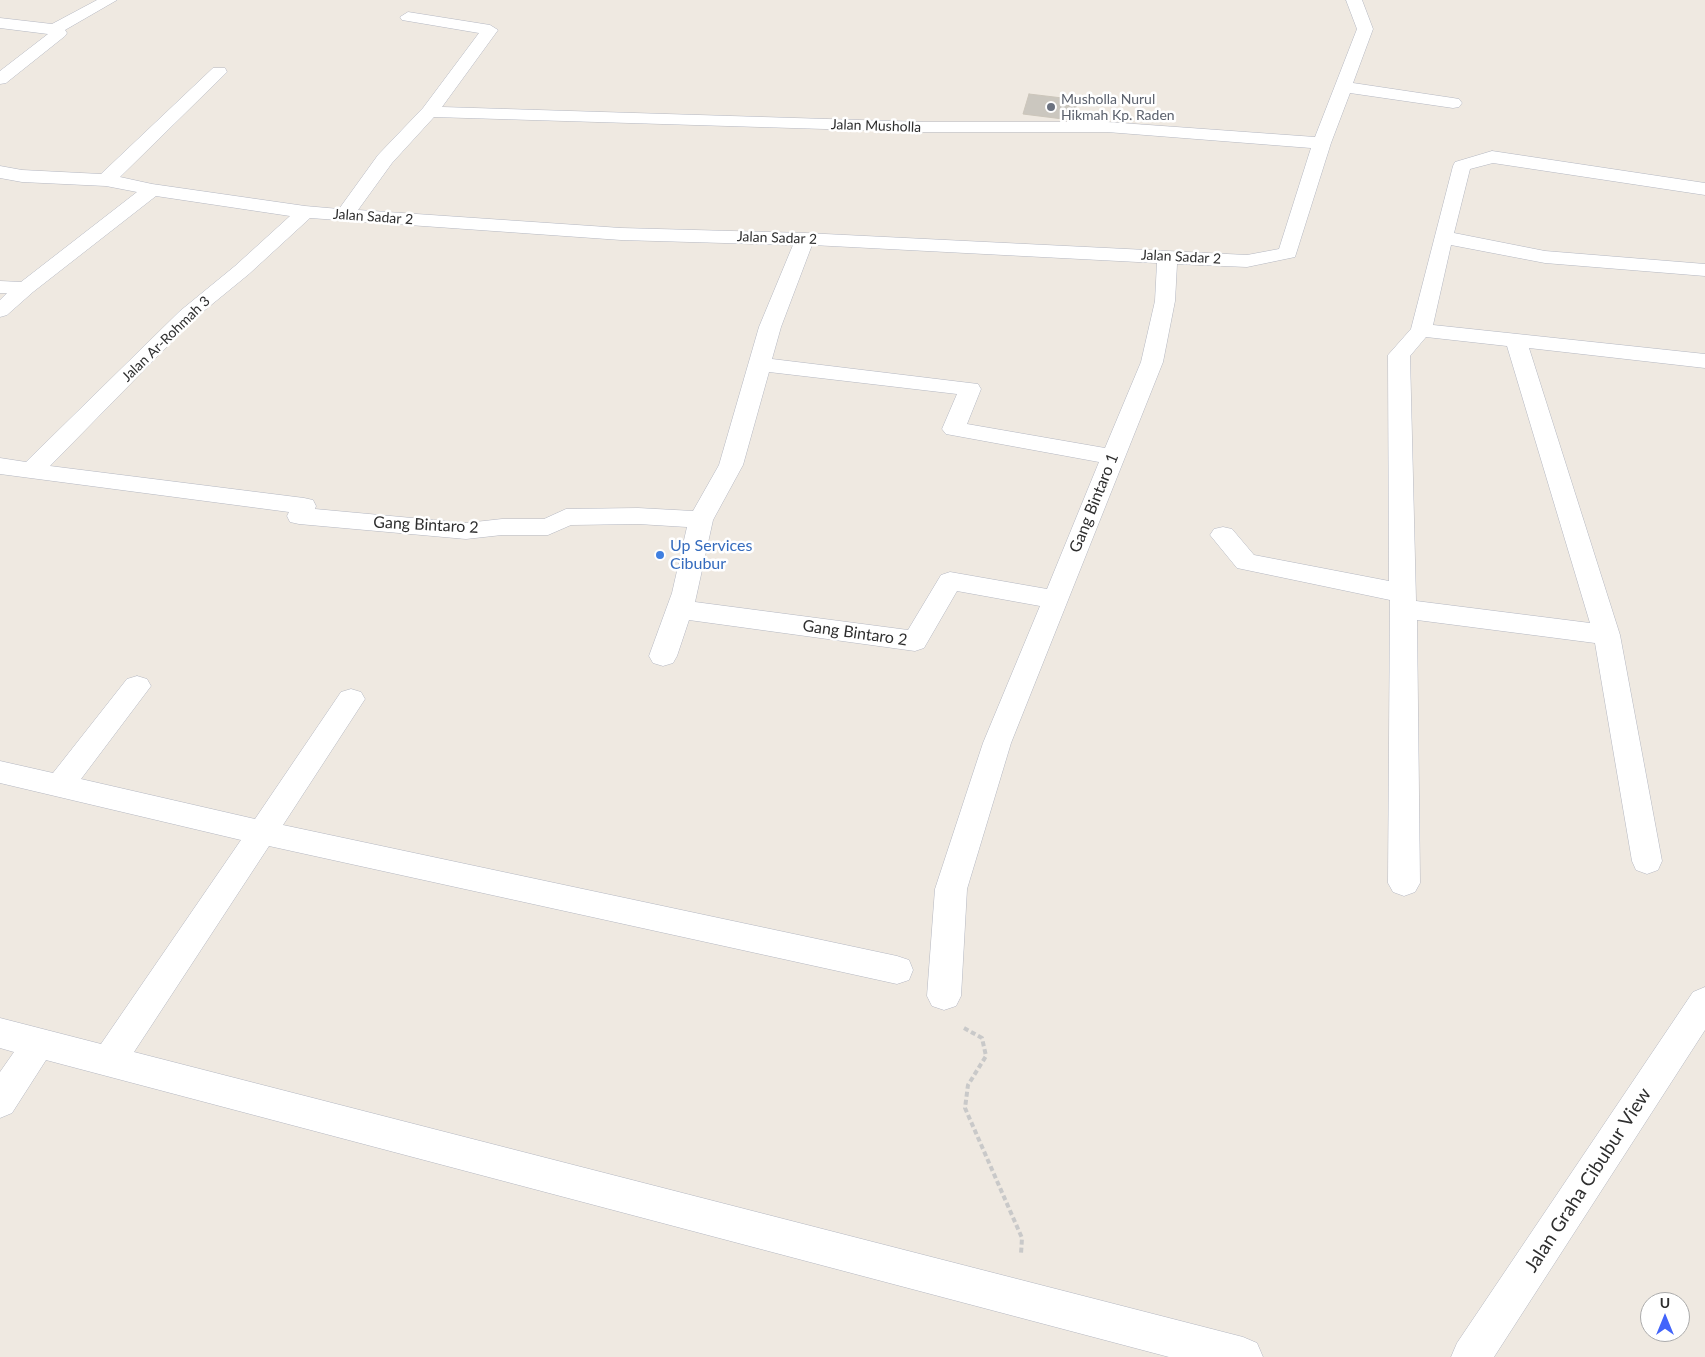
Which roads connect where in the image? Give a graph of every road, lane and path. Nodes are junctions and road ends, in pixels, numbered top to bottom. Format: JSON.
{"nodes":[{"id":1,"x":109,"y":0,"type":"edge"},
{"id":2,"x":1354,"y":0,"type":"edge"},
{"id":3,"x":421,"y":6,"type":"dead end"},
{"id":4,"x":0,"y":23,"type":"edge"},
{"id":5,"x":55,"y":29,"type":"junction"},
{"id":6,"x":219,"y":72,"type":"dead end"},
{"id":7,"x":0,"y":79,"type":"edge"},
{"id":8,"x":1344,"y":87,"type":"junction"},
{"id":9,"x":1453,"y":103,"type":"dead end"},
{"id":10,"x":429,"y":112,"type":"junction"},
{"id":11,"x":1322,"y":143,"type":"junction"},
{"id":12,"x":0,"y":172,"type":"edge"},
{"id":13,"x":106,"y":180,"type":"junction"},
{"id":14,"x":1705,"y":189,"type":"edge"},
{"id":15,"x":152,"y":190,"type":"junction"},
{"id":16,"x":305,"y":212,"type":"junction"},
{"id":17,"x":344,"y":214,"type":"junction"},
{"id":18,"x":1443,"y":238,"type":"junction"},
{"id":19,"x":805,"y":239,"type":"junction"},
{"id":20,"x":1167,"y":256,"type":"junction"},
{"id":21,"x":1705,"y":270,"type":"edge"},
{"id":22,"x":0,"y":287,"type":"edge"},
{"id":23,"x":26,"y":288,"type":"junction"},
{"id":24,"x":0,"y":311,"type":"edge"},
{"id":25,"x":1420,"y":330,"type":"junction"},
{"id":26,"x":1516,"y":340,"type":"junction"},
{"id":27,"x":1705,"y":361,"type":"edge"},
{"id":28,"x":761,"y":364,"type":"junction"},
{"id":29,"x":1113,"y":457,"type":"junction"},
{"id":30,"x":0,"y":466,"type":"edge"},
{"id":31,"x":31,"y":471,"type":"junction"},
{"id":32,"x":701,"y":520,"type":"junction"},
{"id":33,"x":1223,"y":535,"type":"dead end"},
{"id":34,"x":1055,"y":600,"type":"junction"},
{"id":35,"x":1403,"y":601,"type":"junction"},
{"id":36,"x":679,"y":610,"type":"junction"},
{"id":37,"x":1607,"y":635,"type":"junction"},
{"id":38,"x":663,"y":656,"type":"dead end"},
{"id":39,"x":137,"y":686,"type":"dead end"},
{"id":40,"x":351,"y":699,"type":"dead end"},
{"id":41,"x":0,"y":772,"type":"edge"},
{"id":42,"x":59,"y":787,"type":"junction"},
{"id":43,"x":260,"y":832,"type":"junction"},
{"id":44,"x":1647,"y":861,"type":"dead end"},
{"id":45,"x":1404,"y":883,"type":"dead end"},
{"id":46,"x":897,"y":970,"type":"dead end"},
{"id":47,"x":944,"y":996,"type":"joint"},
{"id":48,"x":1705,"y":1002,"type":"edge"},
{"id":49,"x":0,"y":1032,"type":"edge"},
{"id":50,"x":39,"y":1042,"type":"junction"},
{"id":51,"x":110,"y":1060,"type":"junction"},
{"id":52,"x":0,"y":1102,"type":"edge"},
{"id":53,"x":1016,"y":1298,"type":"junction"},
{"id":54,"x":1243,"y":1357,"type":"edge"},
{"id":55,"x":1471,"y":1357,"type":"edge"}],
"edges":[{"from":1,"to":5,"type":"street"},
{"from":2,"to":8,"type":"street","name":"Jalan Sadar 2"},
{"from":3,"to":10,"type":"street"},
{"from":4,"to":5,"type":"street"},
{"from":5,"to":7,"type":"street"},
{"from":6,"to":13,"type":"street"},
{"from":8,"to":9,"type":"street"},
{"from":8,"to":11,"type":"street","name":"Jalan Sadar 2"},
{"from":10,"to":11,"type":"street","name":"Jalan Musholla"},
{"from":10,"to":17,"type":"street"},
{"from":11,"to":20,"type":"street","name":"Jalan Sadar 2"},
{"from":12,"to":13,"type":"street","name":"Jalan Sadar 2"},
{"from":13,"to":15,"type":"street","name":"Jalan Sadar 2"},
{"from":14,"to":18,"type":"street"},
{"from":15,"to":16,"type":"street","name":"Jalan Sadar 2"},
{"from":15,"to":23,"type":"street"},
{"from":16,"to":17,"type":"street","name":"Jalan Sadar 2"},
{"from":16,"to":31,"type":"street","name":"Jalan Ar-Rohmah 3"},
{"from":17,"to":19,"type":"street","name":"Jalan Sadar 2"},
{"from":18,"to":21,"type":"street"},
{"from":18,"to":25,"type":"street"},
{"from":19,"to":20,"type":"street","name":"Jalan Sadar 2"},
{"from":19,"to":28,"type":"street"},
{"from":20,"to":29,"type":"street","name":"Gang Bintaro 1"},
{"from":22,"to":23,"type":"street"},
{"from":23,"to":24,"type":"street"},
{"from":25,"to":26,"type":"street"},
{"from":25,"to":35,"type":"street"},
{"from":26,"to":27,"type":"street"},
{"from":26,"to":37,"type":"street"},
{"from":28,"to":29,"type":"street"},
{"from":28,"to":32,"type":"street"},
{"from":29,"to":34,"type":"street","name":"Gang Bintaro 1"},
{"from":30,"to":31,"type":"street"},
{"from":31,"to":32,"type":"street","name":"Gang Bintaro 2"},
{"from":32,"to":36,"type":"street"},
{"from":33,"to":35,"type":"street"},
{"from":34,"to":36,"type":"street","name":"Gang Bintaro 2"},
{"from":34,"to":47,"type":"street","name":"Gang Bintaro 1"},
{"from":35,"to":37,"type":"street"},
{"from":35,"to":45,"type":"street"},
{"from":36,"to":38,"type":"street"},
{"from":37,"to":44,"type":"street"},
{"from":39,"to":42,"type":"street"},
{"from":40,"to":43,"type":"street"},
{"from":41,"to":42,"type":"street"},
{"from":42,"to":43,"type":"street"},
{"from":43,"to":46,"type":"street"},
{"from":43,"to":51,"type":"street"},
{"from":47,"to":53,"type":"path"},
{"from":48,"to":55,"type":"street","name":"Jalan Graha Cibubur View"},
{"from":49,"to":50,"type":"street"},
{"from":50,"to":51,"type":"street"},
{"from":50,"to":52,"type":"street"},
{"from":51,"to":53,"type":"street"},
{"from":53,"to":54,"type":"street"}]}
